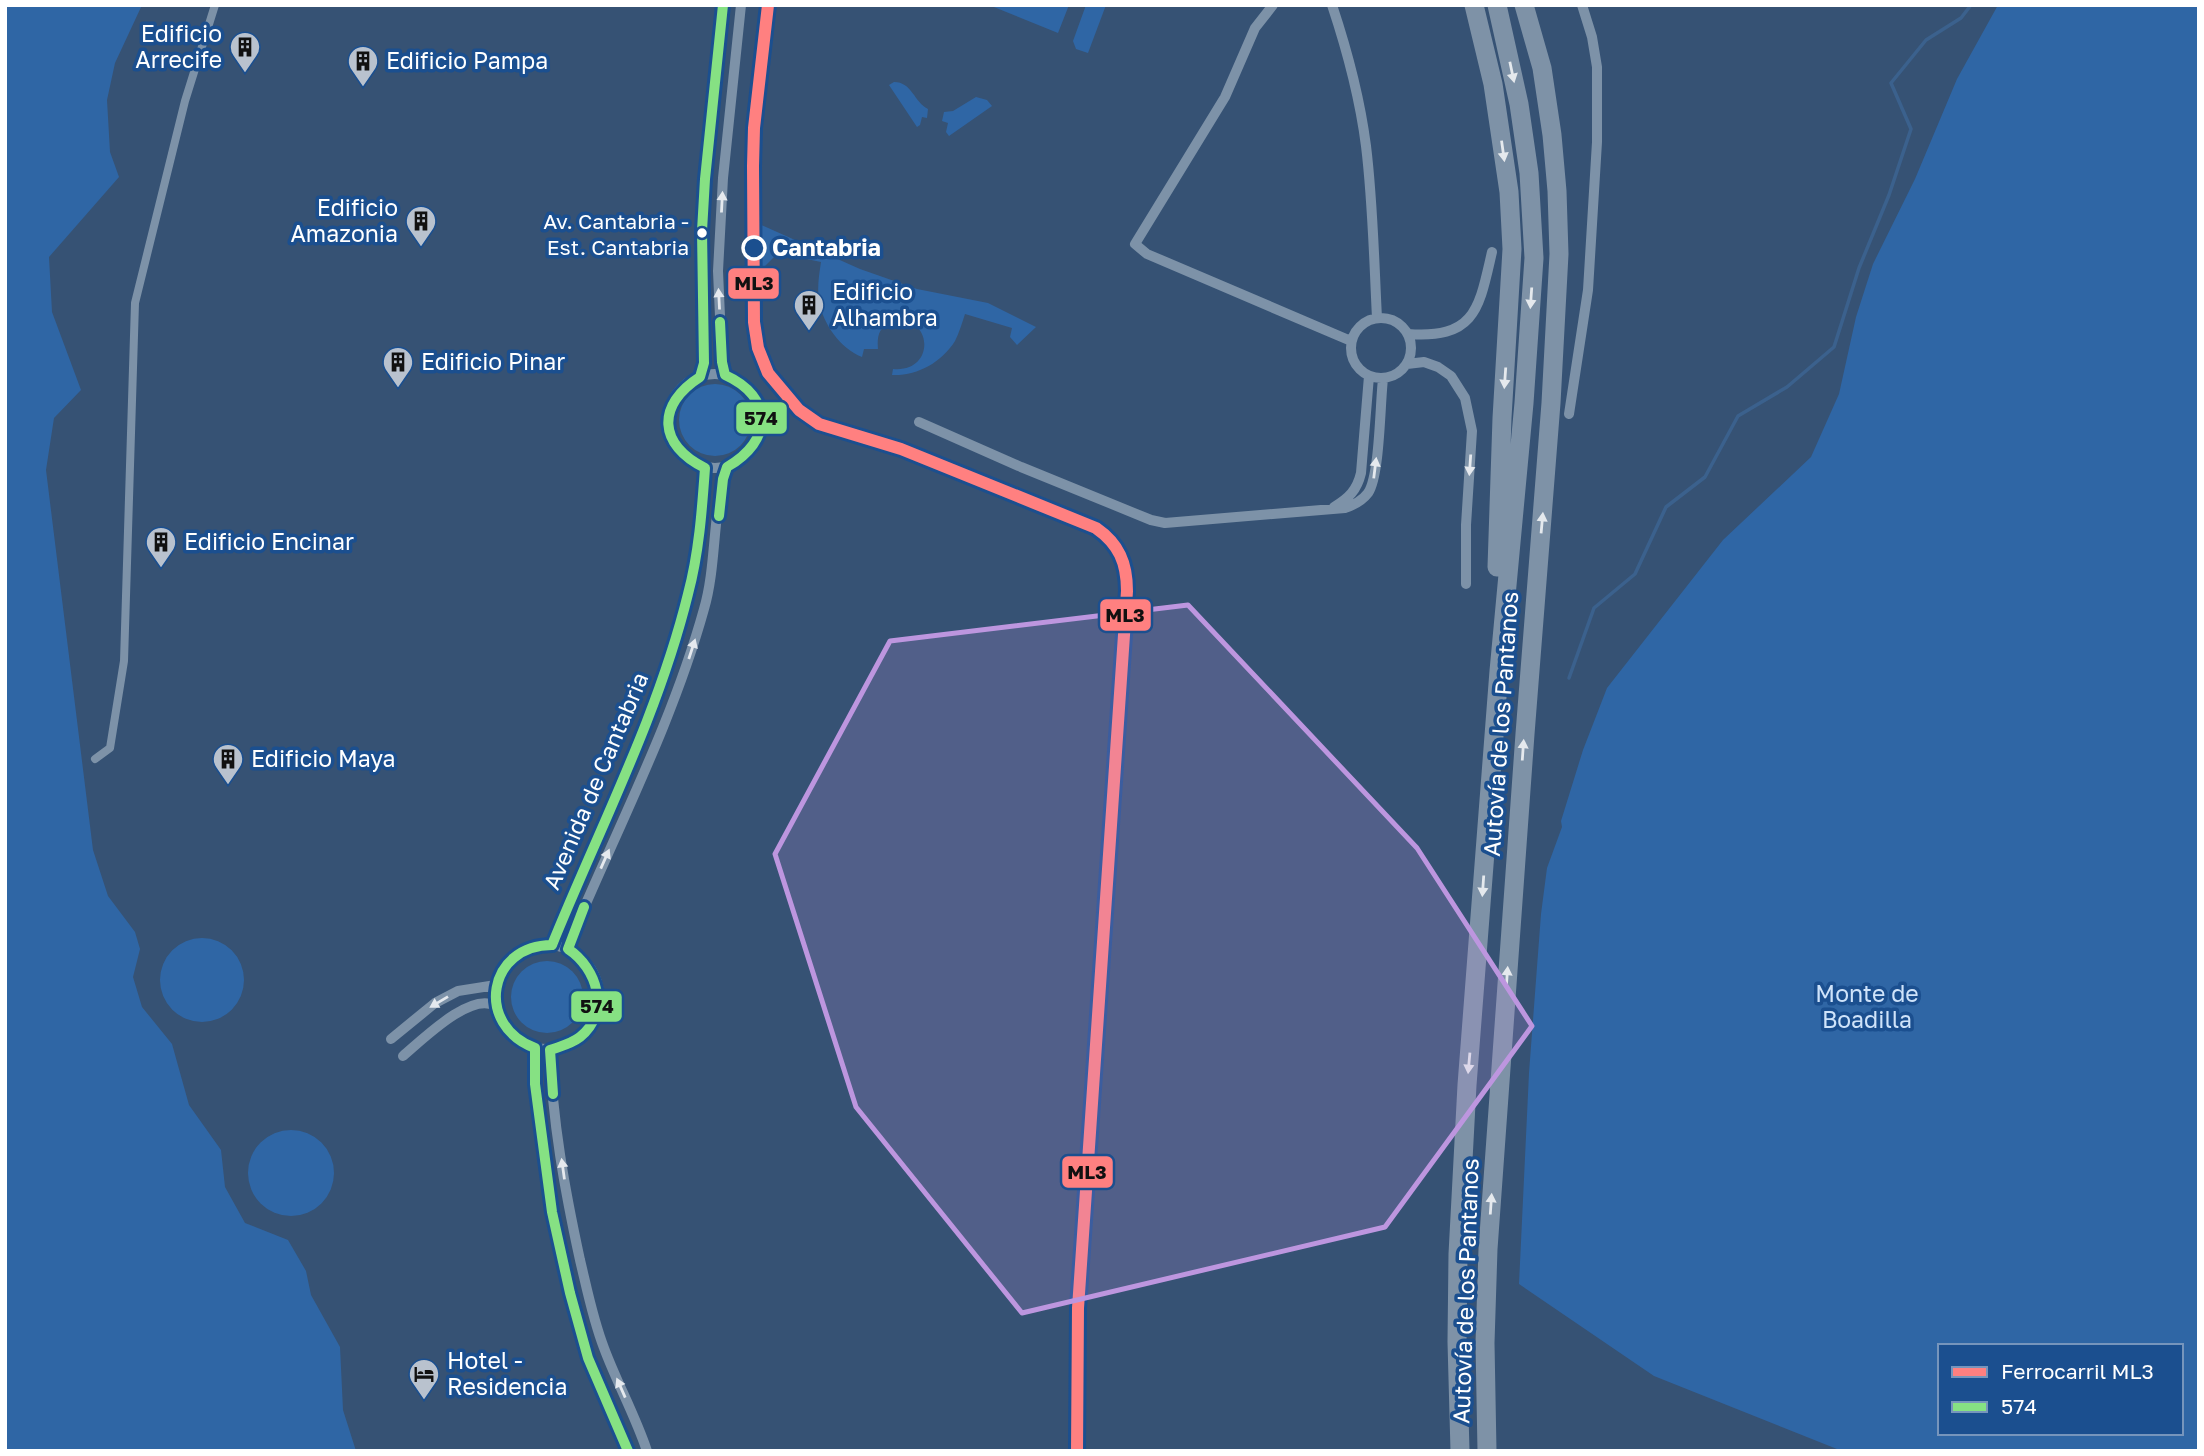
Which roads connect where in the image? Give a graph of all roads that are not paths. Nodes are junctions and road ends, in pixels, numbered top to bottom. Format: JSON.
{"nodes":[{"id":1,"x":215,"y":5,"type":"edge"},
{"id":2,"x":723,"y":5,"type":"edge"},
{"id":3,"x":741,"y":5,"type":"edge"},
{"id":4,"x":1273,"y":5,"type":"edge"},
{"id":5,"x":1332,"y":5,"type":"edge"},
{"id":6,"x":1474,"y":5,"type":"edge"},
{"id":7,"x":1497,"y":5,"type":"edge"},
{"id":8,"x":1524,"y":5,"type":"edge"},
{"id":9,"x":1537,"y":5,"type":"edge"},
{"id":10,"x":1583,"y":5,"type":"edge"},
{"id":11,"x":1542,"y":68,"type":"junction"},
{"id":12,"x":1492,"y":252,"type":"dead end"},
{"id":13,"x":1377,"y":318,"type":"junction"},
{"id":14,"x":1408,"y":334,"type":"junction"},
{"id":15,"x":1351,"y":341,"type":"junction"},
{"id":16,"x":1407,"y":364,"type":"junction"},
{"id":17,"x":725,"y":375,"type":"junction"},
{"id":18,"x":1369,"y":376,"type":"junction"},
{"id":19,"x":700,"y":377,"type":"junction"},
{"id":20,"x":1384,"y":379,"type":"junction"},
{"id":21,"x":1569,"y":414,"type":"dead end"},
{"id":22,"x":919,"y":422,"type":"dead end"},
{"id":23,"x":727,"y":467,"type":"junction"},
{"id":24,"x":705,"y":468,"type":"junction"},
{"id":25,"x":1331,"y":508,"type":"junction"},
{"id":26,"x":1466,"y":584,"type":"dead end"},
{"id":27,"x":1499,"y":671,"type":"junction"},
{"id":28,"x":95,"y":759,"type":"dead end"},
{"id":29,"x":552,"y":945,"type":"junction"},
{"id":30,"x":568,"y":949,"type":"junction"},
{"id":31,"x":496,"y":985,"type":"junction"},
{"id":32,"x":495,"y":1006,"type":"junction"},
{"id":33,"x":391,"y":1039,"type":"dead end"},
{"id":34,"x":535,"y":1048,"type":"junction"},
{"id":35,"x":550,"y":1049,"type":"junction"},
{"id":36,"x":403,"y":1056,"type":"dead end"},
{"id":37,"x":1486,"y":1321,"type":"junction"},
{"id":38,"x":628,"y":1451,"type":"edge"},
{"id":39,"x":647,"y":1451,"type":"edge"},
{"id":40,"x":1460,"y":1451,"type":"edge"},
{"id":41,"x":1487,"y":1451,"type":"edge"},
{"id":42,"x":1500,"y":1451,"type":"edge"}],
"edges":[{"from":1,"to":28,"type":"street"},
{"from":2,"to":19,"type":"street"},
{"from":17,"to":3,"type":"street","one_way":true},
{"from":4,"to":15,"type":"street"},
{"from":5,"to":13,"type":"street"},
{"from":6,"to":27,"type":"highway","one_way":true},
{"from":7,"to":27,"type":"highway","name":"Autovía de los Pantanos","one_way":true},
{"from":8,"to":11,"type":"highway","name":"Autovía de los Pantanos"},
{"from":9,"to":11,"type":"highway"},
{"from":10,"to":21,"type":"street"},
{"from":37,"to":11,"type":"highway","name":"Autovía de los Pantanos","one_way":true},
{"from":12,"to":14,"type":"street"},
{"from":13,"to":14,"type":"street"},
{"from":13,"to":15,"type":"street"},
{"from":14,"to":16,"type":"street"},
{"from":15,"to":18,"type":"street"},
{"from":16,"to":20,"type":"street"},
{"from":16,"to":26,"type":"street","one_way":true},
{"from":17,"to":19,"type":"street"},
{"from":17,"to":23,"type":"street"},
{"from":18,"to":20,"type":"street"},
{"from":18,"to":25,"type":"street"},
{"from":19,"to":24,"type":"street"},
{"from":25,"to":20,"type":"street","one_way":true},
{"from":22,"to":25,"type":"street"},
{"from":23,"to":24,"type":"street"},
{"from":30,"to":23,"type":"street","name":"Avenida de Cantabria","one_way":true},
{"from":24,"to":29,"type":"street","name":"Avenida de Cantabria"},
{"from":27,"to":40,"type":"highway","name":"Autovía de los Pantanos","one_way":true},
{"from":29,"to":30,"type":"street"},
{"from":29,"to":31,"type":"street"},
{"from":30,"to":35,"type":"street"},
{"from":31,"to":32,"type":"street"},
{"from":31,"to":33,"type":"street","one_way":true},
{"from":32,"to":34,"type":"street"},
{"from":32,"to":36,"type":"street"},
{"from":34,"to":35,"type":"street"},
{"from":34,"to":38,"type":"street"},
{"from":39,"to":35,"type":"street","one_way":true},
{"from":37,"to":41,"type":"highway","name":"Autovía de los Pantanos"},
{"from":37,"to":42,"type":"highway"}]}
